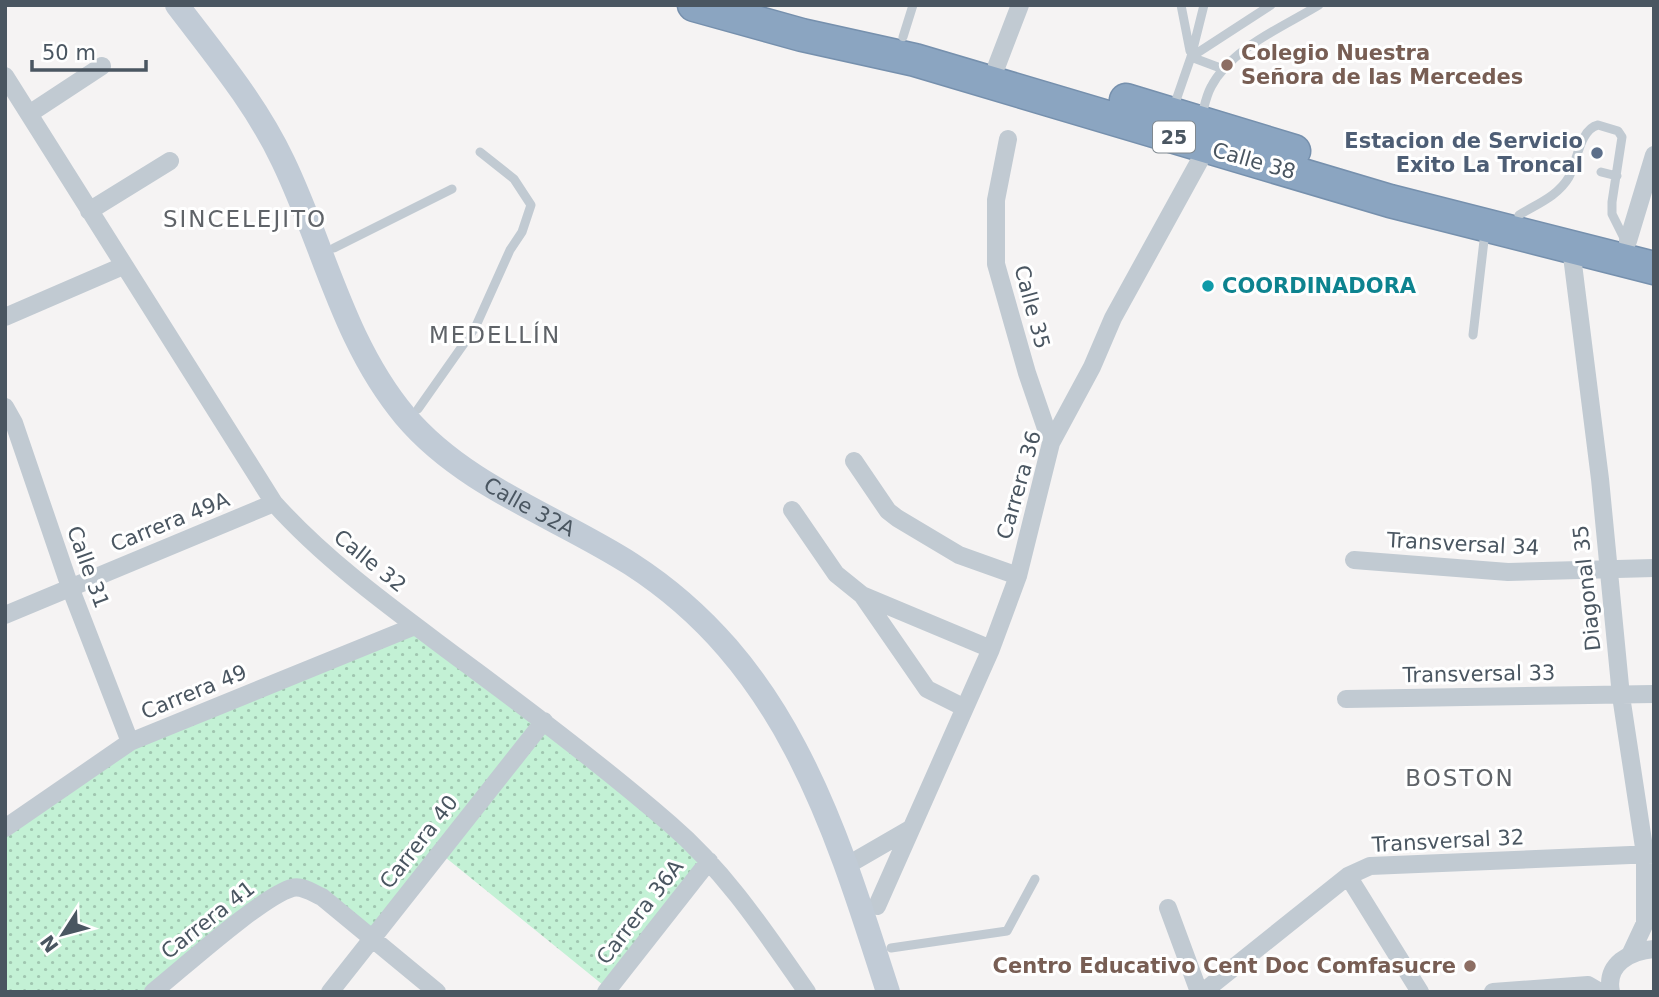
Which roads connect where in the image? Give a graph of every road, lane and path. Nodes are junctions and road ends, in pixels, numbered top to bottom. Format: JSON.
{"nodes":[{"id":1,"x":177,"y":5,"type":"edge"},
{"id":2,"x":196,"y":5,"type":"edge"},
{"id":3,"x":694,"y":5,"type":"edge"},
{"id":4,"x":770,"y":5,"type":"edge"},
{"id":5,"x":913,"y":5,"type":"edge"},
{"id":6,"x":1020,"y":5,"type":"edge"},
{"id":7,"x":1181,"y":5,"type":"edge"},
{"id":8,"x":1204,"y":5,"type":"edge"},
{"id":9,"x":1271,"y":5,"type":"edge"},
{"id":10,"x":1319,"y":5,"type":"edge"},
{"id":11,"x":903,"y":37,"type":"junction"},
{"id":12,"x":1191,"y":57,"type":"junction"},
{"id":13,"x":997,"y":65,"type":"junction"},
{"id":14,"x":103,"y":66,"type":"dead end"},
{"id":15,"x":1223,"y":69,"type":"junction"},
{"id":16,"x":5,"y":76,"type":"edge"},
{"id":17,"x":29,"y":114,"type":"junction"},
{"id":18,"x":1192,"y":131,"type":"junction"},
{"id":19,"x":1007,"y":139,"type":"dead end"},
{"id":20,"x":480,"y":152,"type":"dead end"},
{"id":21,"x":1654,"y":155,"type":"edge"},
{"id":22,"x":170,"y":161,"type":"dead end"},
{"id":23,"x":1574,"y":165,"type":"junction"},
{"id":24,"x":1584,"y":168,"type":"dead end"},
{"id":25,"x":1601,"y":172,"type":"dead end"},
{"id":26,"x":1617,"y":176,"type":"junction"},
{"id":27,"x":452,"y":189,"type":"dead end"},
{"id":28,"x":89,"y":211,"type":"junction"},
{"id":29,"x":1519,"y":215,"type":"junction"},
{"id":30,"x":1486,"y":227,"type":"junction"},
{"id":31,"x":1635,"y":242,"type":"edge"},
{"id":32,"x":334,"y":248,"type":"junction"},
{"id":33,"x":1571,"y":248,"type":"junction"},
{"id":34,"x":123,"y":266,"type":"junction"},
{"id":35,"x":1654,"y":268,"type":"edge"},
{"id":36,"x":5,"y":317,"type":"edge"},
{"id":37,"x":1473,"y":335,"type":"dead end"},
{"id":38,"x":418,"y":409,"type":"junction"},
{"id":39,"x":8,"y":419,"type":"edge"},
{"id":40,"x":1051,"y":443,"type":"junction"},
{"id":41,"x":854,"y":461,"type":"dead end"},
{"id":42,"x":274,"y":503,"type":"junction"},
{"id":43,"x":792,"y":510,"type":"dead end"},
{"id":44,"x":1354,"y":560,"type":"dead end"},
{"id":45,"x":1654,"y":568,"type":"edge"},
{"id":46,"x":1607,"y":571,"type":"junction"},
{"id":47,"x":1018,"y":576,"type":"junction"},
{"id":48,"x":70,"y":587,"type":"junction"},
{"id":49,"x":862,"y":595,"type":"junction"},
{"id":50,"x":5,"y":615,"type":"edge"},
{"id":51,"x":415,"y":626,"type":"junction"},
{"id":52,"x":992,"y":649,"type":"junction"},
{"id":53,"x":1654,"y":694,"type":"edge"},
{"id":54,"x":1621,"y":695,"type":"junction"},
{"id":55,"x":1346,"y":699,"type":"dead end"},
{"id":56,"x":963,"y":708,"type":"junction"},
{"id":57,"x":544,"y":721,"type":"junction"},
{"id":58,"x":130,"y":742,"type":"junction"},
{"id":59,"x":5,"y":828,"type":"edge"},
{"id":60,"x":910,"y":829,"type":"junction"},
{"id":61,"x":1649,"y":854,"type":"edge"},
{"id":62,"x":861,"y":858,"type":"junction"},
{"id":63,"x":709,"y":861,"type":"junction"},
{"id":64,"x":895,"y":865,"type":"junction"},
{"id":65,"x":1348,"y":876,"type":"junction"},
{"id":66,"x":1035,"y":879,"type":"dead end"},
{"id":67,"x":877,"y":906,"type":"junction"},
{"id":68,"x":1168,"y":908,"type":"dead end"},
{"id":69,"x":1649,"y":930,"type":"edge"},
{"id":70,"x":372,"y":939,"type":"junction"},
{"id":71,"x":891,"y":948,"type":"junction"},
{"id":72,"x":1654,"y":949,"type":"edge"},
{"id":73,"x":1631,"y":953,"type":"junction"},
{"id":74,"x":1616,"y":964,"type":"junction"},
{"id":75,"x":1594,"y":988,"type":"edge"},
{"id":76,"x":153,"y":992,"type":"edge"},
{"id":77,"x":330,"y":992,"type":"edge"},
{"id":78,"x":437,"y":992,"type":"edge"},
{"id":79,"x":606,"y":992,"type":"edge"},
{"id":80,"x":807,"y":992,"type":"edge"},
{"id":81,"x":888,"y":992,"type":"edge"},
{"id":82,"x":905,"y":992,"type":"edge"},
{"id":83,"x":1201,"y":992,"type":"edge"},
{"id":84,"x":1420,"y":992,"type":"edge"},
{"id":85,"x":1493,"y":992,"type":"edge"},
{"id":86,"x":1611,"y":992,"type":"edge"}],
"edges":[{"from":1,"to":62,"type":"main road","name":"Calle 32A"},
{"from":2,"to":32,"type":"main road","name":"Calle 32A"},
{"from":3,"to":18,"type":"highway","name":"Calle 38","number":"25"},
{"from":4,"to":11,"type":"highway","name":"Calle 38","number":"25"},
{"from":5,"to":11,"type":"lane"},
{"from":6,"to":13,"type":"street"},
{"from":7,"to":12,"type":"lane"},
{"from":8,"to":12,"type":"lane"},
{"from":9,"to":12,"type":"lane"},
{"from":10,"to":15,"type":"lane"},
{"from":11,"to":13,"type":"highway","name":"Calle 38","number":"25"},
{"from":12,"to":15,"type":"lane"},
{"from":12,"to":18,"type":"lane"},
{"from":13,"to":18,"type":"highway","name":"Calle 38","number":"25"},
{"from":14,"to":17,"type":"street"},
{"from":15,"to":18,"type":"lane"},
{"from":16,"to":17,"type":"street","name":"Calle 32"},
{"from":17,"to":28,"type":"street","name":"Calle 32"},
{"from":18,"to":29,"type":"highway","name":"Calle 38","number":"25"},
{"from":18,"to":30,"type":"highway","name":"Calle 38","number":"25"},
{"from":18,"to":40,"type":"street","name":"Carrera 36"},
{"from":19,"to":40,"type":"street","name":"Calle 35"},
{"from":20,"to":38,"type":"lane"},
{"from":21,"to":31,"type":"street"},
{"from":22,"to":28,"type":"street"},
{"from":23,"to":24,"type":"lane"},
{"from":23,"to":26,"type":"lane"},
{"from":23,"to":29,"type":"lane"},
{"from":25,"to":26,"type":"lane"},
{"from":26,"to":31,"type":"lane"},
{"from":27,"to":32,"type":"lane"},
{"from":28,"to":34,"type":"street","name":"Calle 32"},
{"from":29,"to":31,"type":"highway","name":"Calle 38","number":"25"},
{"from":30,"to":33,"type":"highway","name":"Calle 38","number":"25"},
{"from":30,"to":37,"type":"lane"},
{"from":32,"to":38,"type":"main road","name":"Calle 32A"},
{"from":33,"to":35,"type":"highway","name":"Calle 38","number":"25"},
{"from":33,"to":46,"type":"street","name":"Diagonal 35"},
{"from":34,"to":36,"type":"street"},
{"from":34,"to":42,"type":"street","name":"Calle 32"},
{"from":38,"to":62,"type":"main road","name":"Calle 32A"},
{"from":39,"to":48,"type":"street","name":"Calle 31"},
{"from":40,"to":47,"type":"street","name":"Carrera 36"},
{"from":41,"to":47,"type":"street"},
{"from":42,"to":48,"type":"street","name":"Carrera 49A"},
{"from":42,"to":51,"type":"street","name":"Calle 32"},
{"from":43,"to":49,"type":"street"},
{"from":44,"to":46,"type":"street","name":"Transversal 34"},
{"from":45,"to":46,"type":"street","name":"Transversal 34"},
{"from":46,"to":54,"type":"street","name":"Diagonal 35"},
{"from":47,"to":52,"type":"street","name":"Carrera 36"},
{"from":48,"to":50,"type":"street","name":"Carrera 49A"},
{"from":48,"to":58,"type":"street","name":"Calle 31"},
{"from":49,"to":52,"type":"street"},
{"from":49,"to":56,"type":"street"},
{"from":51,"to":57,"type":"street","name":"Calle 32"},
{"from":51,"to":58,"type":"street","name":"Carrera 49"},
{"from":52,"to":56,"type":"street","name":"Carrera 36"},
{"from":53,"to":54,"type":"street","name":"Transversal 33"},
{"from":54,"to":55,"type":"street","name":"Transversal 33"},
{"from":54,"to":61,"type":"street","name":"Diagonal 35"},
{"from":56,"to":60,"type":"street","name":"Carrera 36"},
{"from":57,"to":63,"type":"street","name":"Calle 32"},
{"from":57,"to":70,"type":"street","name":"Carrera 40"},
{"from":58,"to":59,"type":"street","name":"Carrera 49"},
{"from":60,"to":62,"type":"street"},
{"from":60,"to":64,"type":"street","name":"Carrera 36"},
{"from":61,"to":65,"type":"street","name":"Transversal 32"},
{"from":61,"to":69,"type":"street","name":"Diagonal 35"},
{"from":62,"to":64,"type":"street"},
{"from":62,"to":67,"type":"main road","name":"Calle 32A"},
{"from":62,"to":81,"type":"main road","name":"Calle 32A"},
{"from":63,"to":79,"type":"street","name":"Carrera 36A"},
{"from":63,"to":80,"type":"street","name":"Calle 32"},
{"from":64,"to":67,"type":"street","name":"Carrera 36"},
{"from":65,"to":83,"type":"street","name":"Transversal 32"},
{"from":65,"to":84,"type":"street"},
{"from":66,"to":71,"type":"lane"},
{"from":67,"to":71,"type":"main road","name":"Calle 32A"},
{"from":68,"to":83,"type":"street"},
{"from":69,"to":73,"type":"street","name":"Diagonal 35"},
{"from":70,"to":76,"type":"street","name":"Carrera 41"},
{"from":70,"to":77,"type":"street","name":"Carrera 40"},
{"from":70,"to":78,"type":"street"},
{"from":71,"to":82,"type":"main road","name":"Calle 32A"},
{"from":72,"to":73,"type":"street"},
{"from":73,"to":74,"type":"street"},
{"from":74,"to":75,"type":"street"},
{"from":74,"to":86,"type":"street"},
{"from":75,"to":85,"type":"street"}]}
